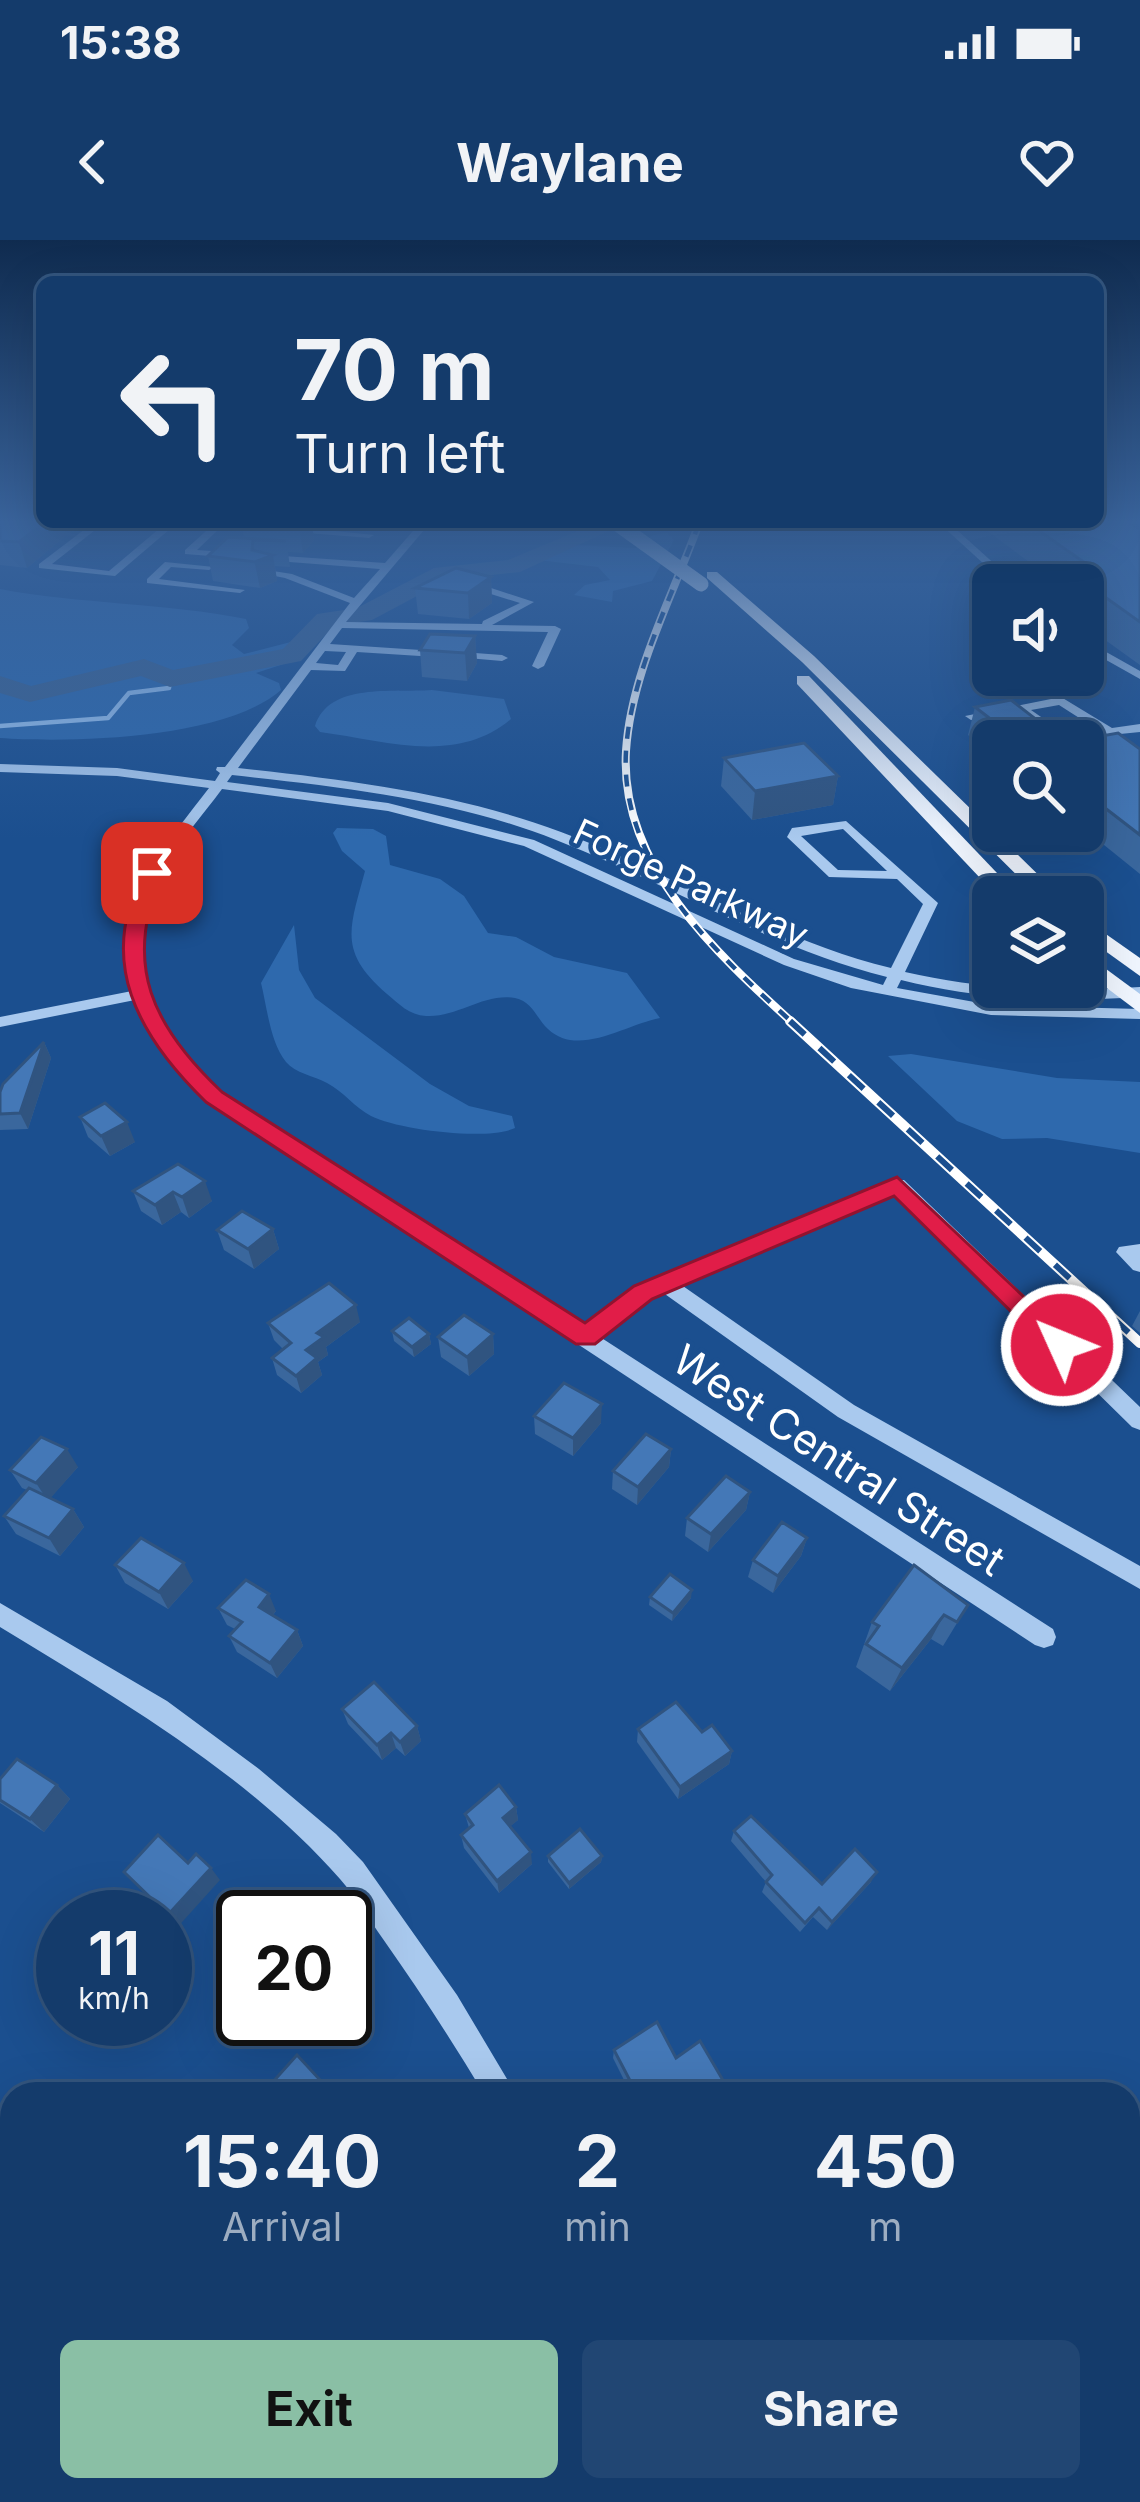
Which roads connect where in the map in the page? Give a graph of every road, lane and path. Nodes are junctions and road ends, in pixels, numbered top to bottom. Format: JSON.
{"nodes":[{"id":1,"x":336,"y":629,"type":"edge"},
{"id":2,"x":544,"y":629,"type":"edge"},
{"id":3,"x":754,"y":629,"type":"edge"},
{"id":4,"x":769,"y":629,"type":"edge"},
{"id":5,"x":323,"y":647,"type":"junction"},
{"id":6,"x":353,"y":649,"type":"junction"},
{"id":7,"x":1104,"y":655,"type":"edge"},
{"id":8,"x":502,"y":658,"type":"dead end"},
{"id":9,"x":309,"y":666,"type":"junction"},
{"id":10,"x":538,"y":666,"type":"dead end"},
{"id":11,"x":1140,"y":676,"type":"edge"},
{"id":12,"x":1020,"y":706,"type":"junction"},
{"id":13,"x":971,"y":716,"type":"edge"},
{"id":14,"x":1140,"y":728,"type":"edge"},
{"id":15,"x":1110,"y":732,"type":"junction"},
{"id":16,"x":1140,"y":758,"type":"edge"},
{"id":17,"x":0,"y":767,"type":"edge"},
{"id":18,"x":225,"y":778,"type":"junction"},
{"id":19,"x":897,"y":875,"type":"junction"},
{"id":20,"x":989,"y":876,"type":"edge"},
{"id":21,"x":1030,"y":876,"type":"edge"},
{"id":22,"x":1104,"y":935,"type":"edge"},
{"id":23,"x":1104,"y":941,"type":"edge"},
{"id":24,"x":1140,"y":951,"type":"edge"},
{"id":25,"x":1140,"y":969,"type":"edge"},
{"id":26,"x":897,"y":975,"type":"junction"},
{"id":27,"x":1104,"y":975,"type":"edge"},
{"id":28,"x":972,"y":986,"type":"edge"},
{"id":29,"x":886,"y":992,"type":"junction"},
{"id":30,"x":138,"y":995,"type":"junction"},
{"id":31,"x":1104,"y":999,"type":"edge"},
{"id":32,"x":1136,"y":1001,"type":"edge"},
{"id":33,"x":0,"y":1022,"type":"edge"},
{"id":34,"x":1140,"y":1251,"type":"edge"},
{"id":35,"x":1140,"y":1265,"type":"edge"},
{"id":36,"x":664,"y":1283,"type":"junction"},
{"id":37,"x":586,"y":1337,"type":"junction"},
{"id":38,"x":1140,"y":1421,"type":"edge"},
{"id":39,"x":1140,"y":1578,"type":"edge"},
{"id":40,"x":0,"y":1614,"type":"edge"},
{"id":41,"x":1044,"y":1636,"type":"dead end"},
{"id":42,"x":494,"y":2082,"type":"edge"}],
"edges":[{"from":1,"to":5,"type":"street","name":"West Central Street"},
{"from":2,"to":10,"type":"street"},
{"from":3,"to":20,"type":"main road"},
{"from":4,"to":21,"type":"main road"},
{"from":5,"to":6,"type":"street"},
{"from":5,"to":9,"type":"street","name":"West Central Street"},
{"from":6,"to":8,"type":"street"},
{"from":6,"to":9,"type":"street"},
{"from":7,"to":11,"type":"street"},
{"from":9,"to":18,"type":"street","name":"West Central Street"},
{"from":12,"to":13,"type":"street"},
{"from":12,"to":15,"type":"street"},
{"from":12,"to":15,"type":"street"},
{"from":14,"to":15,"type":"street"},
{"from":15,"to":16,"type":"street"},
{"from":17,"to":18,"type":"street"},
{"from":18,"to":26,"type":"street","name":"Forge Parkway"},
{"from":18,"to":29,"type":"street","name":"Forge Parkway"},
{"from":18,"to":30,"type":"street","name":"West Central Street"},
{"from":19,"to":19,"type":"street"},
{"from":19,"to":26,"type":"street"},
{"from":22,"to":24,"type":"main road"},
{"from":23,"to":25,"type":"main road"},
{"from":26,"to":28,"type":"street","name":"Forge Parkway"},
{"from":26,"to":29,"type":"street"},
{"from":27,"to":32,"type":"main road"},
{"from":29,"to":32,"type":"street","name":"Forge Parkway"},
{"from":30,"to":33,"type":"street"},
{"from":30,"to":37,"type":"street","name":"West Central Street"},
{"from":31,"to":32,"type":"street","name":"Forge Parkway"},
{"from":34,"to":35,"type":"street"},
{"from":36,"to":37,"type":"street"},
{"from":36,"to":38,"type":"street"},
{"from":36,"to":39,"type":"street"},
{"from":37,"to":41,"type":"street","name":"West Central Street"},
{"from":40,"to":42,"type":"street"}]}
